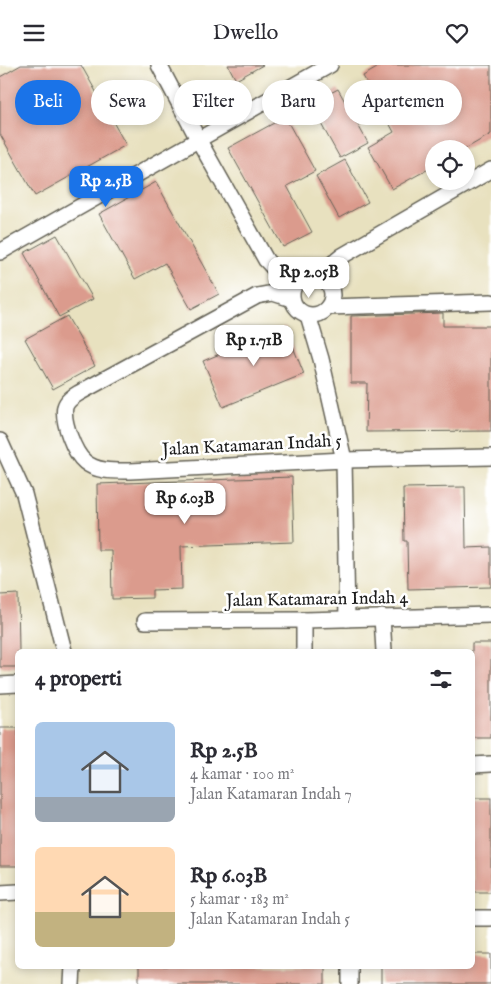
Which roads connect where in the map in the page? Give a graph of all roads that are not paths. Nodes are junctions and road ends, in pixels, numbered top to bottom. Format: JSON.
{"nodes":[{"id":1,"x":158,"y":65,"type":"edge"},
{"id":2,"x":330,"y":65,"type":"edge"},
{"id":3,"x":198,"y":139,"type":"junction"},
{"id":4,"x":491,"y":170,"type":"edge"},
{"id":5,"x":0,"y":252,"type":"edge"},
{"id":6,"x":321,"y":277,"type":"junction"},
{"id":7,"x":292,"y":294,"type":"junction"},
{"id":8,"x":491,"y":302,"type":"edge"},
{"id":9,"x":328,"y":307,"type":"junction"},
{"id":10,"x":308,"y":315,"type":"junction"},
{"id":11,"x":0,"y":441,"type":"edge"},
{"id":12,"x":491,"y":457,"type":"edge"},
{"id":13,"x":344,"y":460,"type":"junction"},
{"id":14,"x":491,"y":615,"type":"edge"},
{"id":15,"x":382,"y":617,"type":"junction"},
{"id":16,"x":347,"y":619,"type":"junction"},
{"id":17,"x":304,"y":620,"type":"junction"},
{"id":18,"x":144,"y":621,"type":"dead end"},
{"id":19,"x":63,"y":649,"type":"edge"},
{"id":20,"x":304,"y":649,"type":"edge"},
{"id":21,"x":384,"y":649,"type":"edge"},
{"id":22,"x":15,"y":684,"type":"edge"},
{"id":23,"x":0,"y":685,"type":"edge"},
{"id":24,"x":491,"y":764,"type":"edge"},
{"id":25,"x":475,"y":765,"type":"edge"},
{"id":26,"x":15,"y":892,"type":"edge"},
{"id":27,"x":0,"y":893,"type":"edge"},
{"id":28,"x":475,"y":918,"type":"edge"},
{"id":29,"x":491,"y":918,"type":"edge"},
{"id":30,"x":73,"y":969,"type":"edge"},
{"id":31,"x":350,"y":969,"type":"edge"},
{"id":32,"x":72,"y":984,"type":"edge"},
{"id":33,"x":350,"y":984,"type":"edge"}],
"edges":[{"from":1,"to":3,"type":"street"},
{"from":2,"to":3,"type":"street"},
{"from":3,"to":5,"type":"street"},
{"from":3,"to":7,"type":"street"},
{"from":4,"to":6,"type":"street"},
{"from":6,"to":7,"type":"street"},
{"from":6,"to":9,"type":"street"},
{"from":7,"to":10,"type":"street"},
{"from":7,"to":13,"type":"street","name":"Jalan Katamaran Indah 5"},
{"from":8,"to":9,"type":"street"},
{"from":9,"to":10,"type":"street"},
{"from":10,"to":13,"type":"street"},
{"from":11,"to":19,"type":"street"},
{"from":12,"to":13,"type":"street","name":"Jalan Katamaran Indah 5"},
{"from":13,"to":16,"type":"street"},
{"from":14,"to":15,"type":"street","name":"Jalan Katamaran Indah 4"},
{"from":15,"to":16,"type":"street","name":"Jalan Katamaran Indah 4"},
{"from":15,"to":21,"type":"street"},
{"from":16,"to":17,"type":"street","name":"Jalan Katamaran Indah 4"},
{"from":17,"to":18,"type":"street","name":"Jalan Katamaran Indah 4"},
{"from":17,"to":20,"type":"street"},
{"from":22,"to":23,"type":"street"},
{"from":24,"to":25,"type":"street"},
{"from":26,"to":27,"type":"street"},
{"from":28,"to":29,"type":"street"},
{"from":30,"to":32,"type":"street"},
{"from":31,"to":33,"type":"street"}]}
